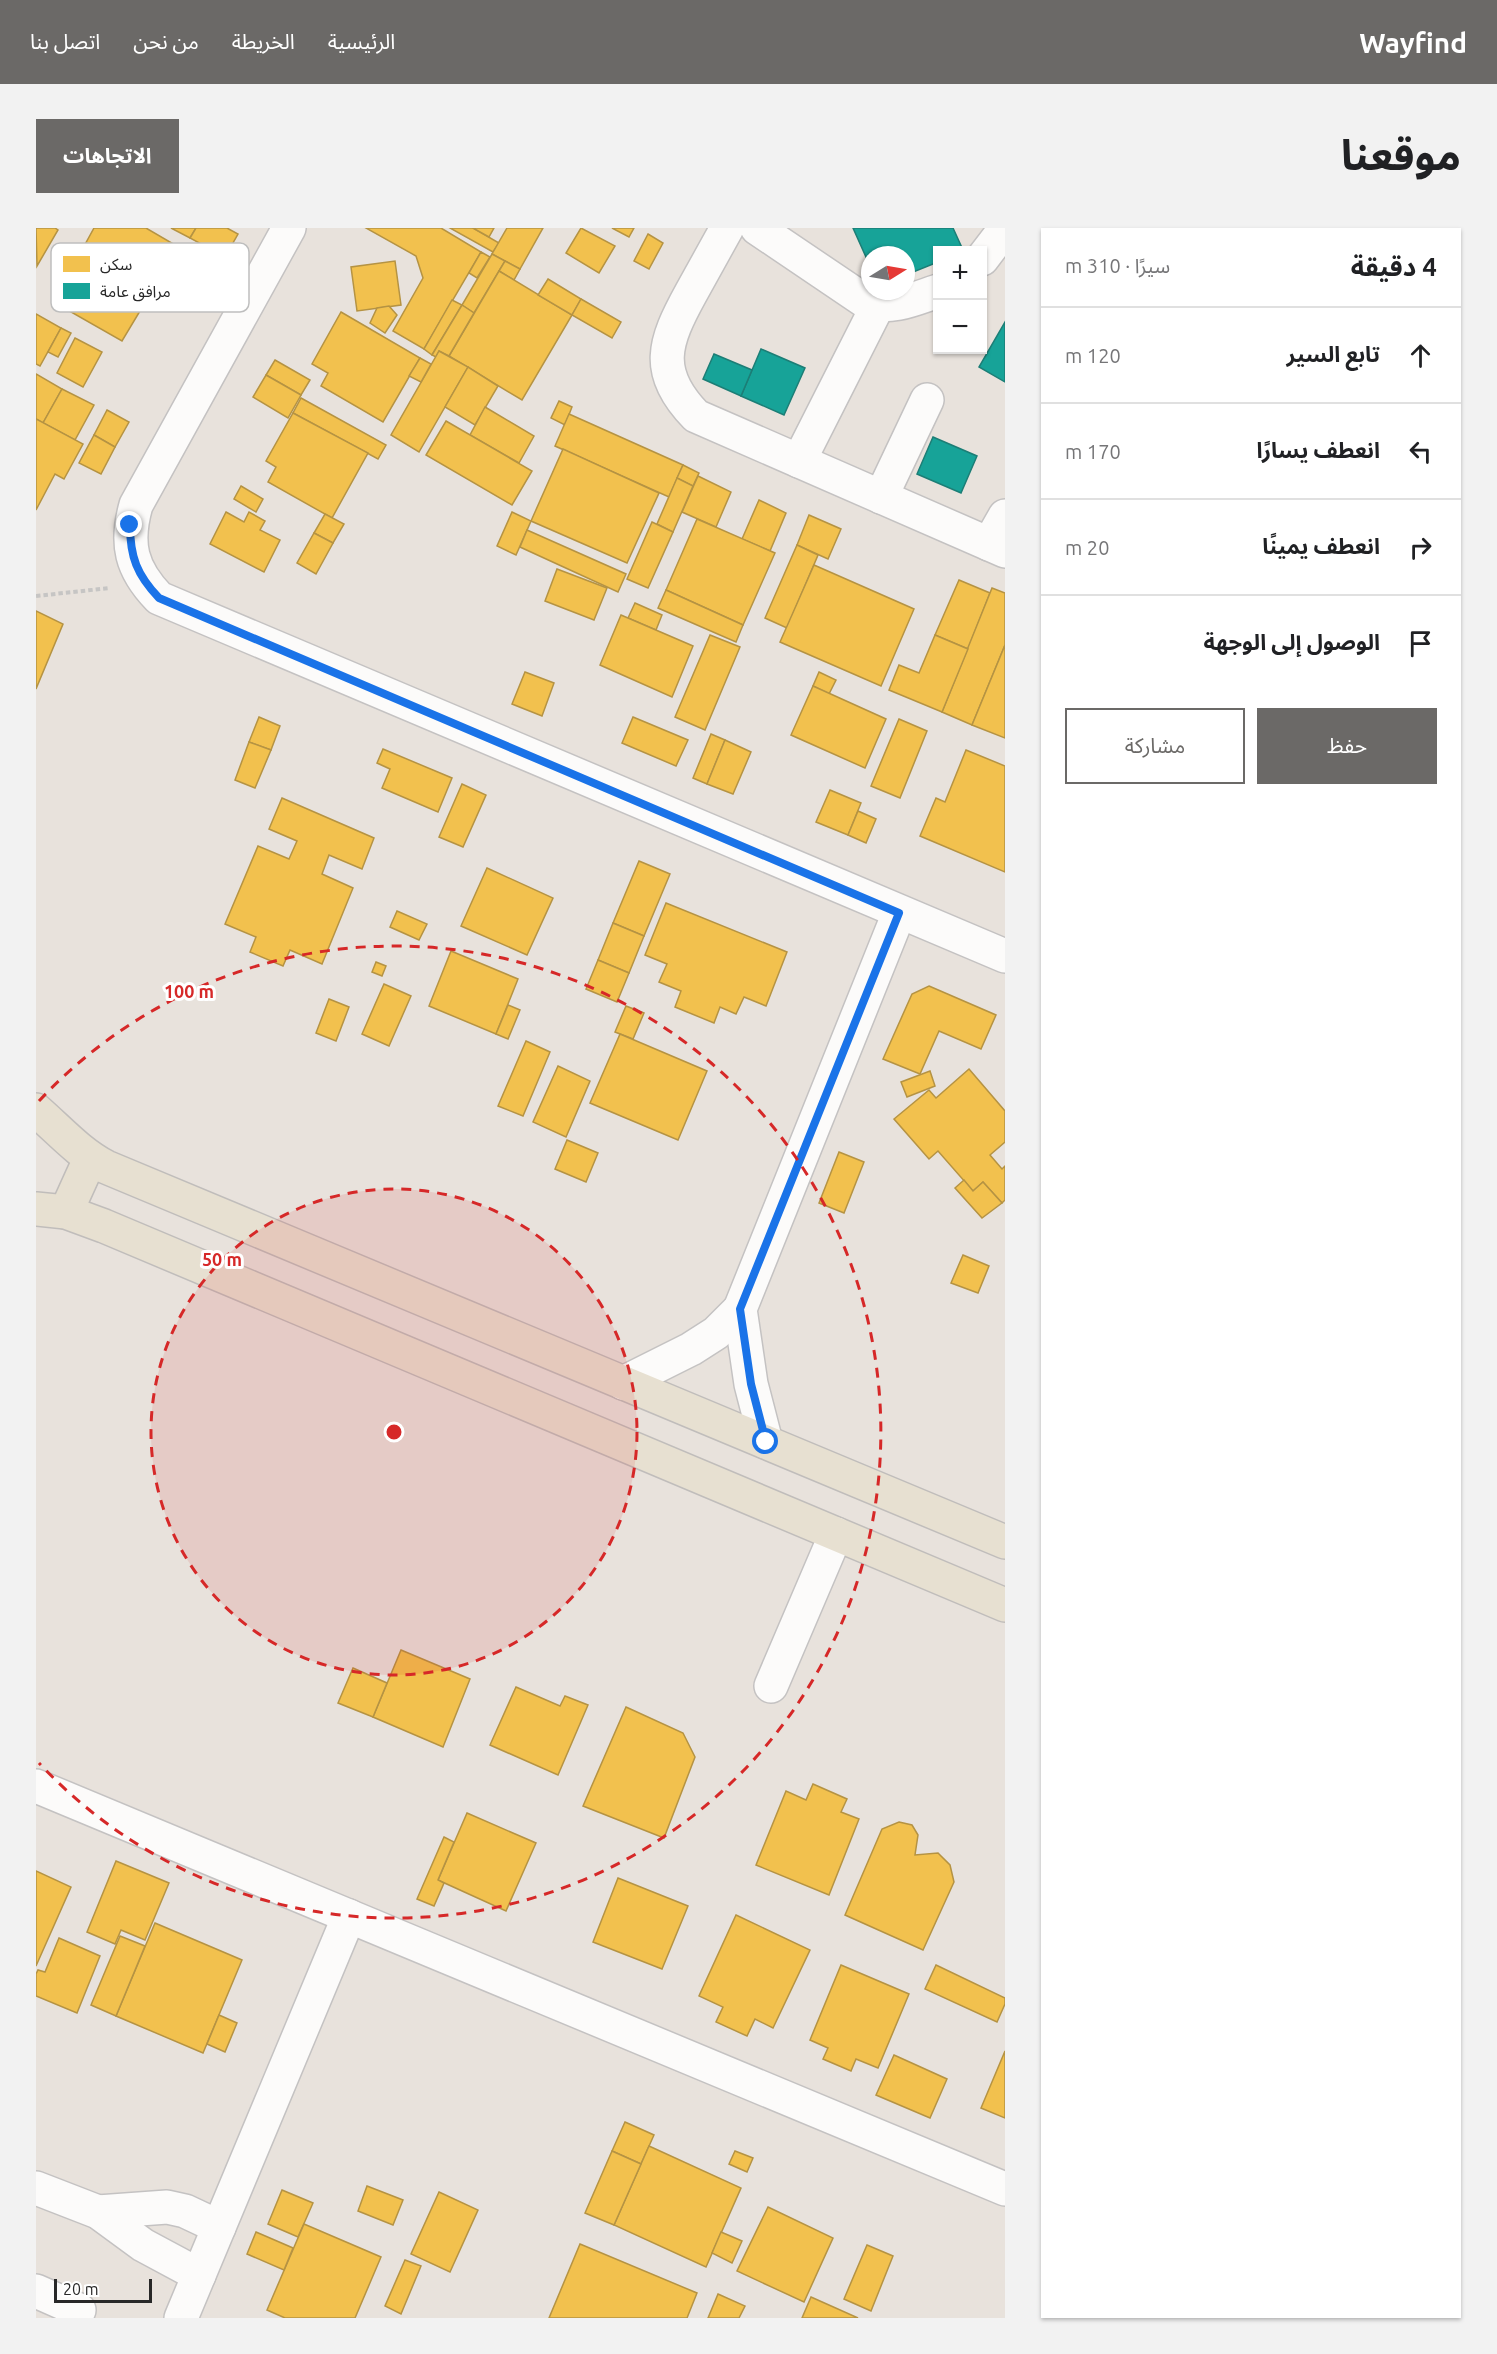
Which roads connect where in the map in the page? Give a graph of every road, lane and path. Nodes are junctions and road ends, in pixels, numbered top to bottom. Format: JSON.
{"nodes":[{"id":1,"x":289,"y":228,"type":"edge"},
{"id":2,"x":728,"y":228,"type":"edge"},
{"id":3,"x":758,"y":228,"type":"edge"},
{"id":4,"x":1005,"y":229,"type":"edge"},
{"id":5,"x":987,"y":252,"type":"edge"},
{"id":6,"x":933,"y":293,"type":"edge"},
{"id":7,"x":249,"y":300,"type":"edge"},
{"id":8,"x":878,"y":305,"type":"junction"},
{"id":9,"x":243,"y":312,"type":"edge"},
{"id":10,"x":927,"y":400,"type":"dead end"},
{"id":11,"x":800,"y":461,"type":"junction"},
{"id":12,"x":881,"y":497,"type":"junction"},
{"id":13,"x":1005,"y":516,"type":"edge"},
{"id":14,"x":997,"y":548,"type":"edge"},
{"id":15,"x":145,"y":583,"type":"junction"},
{"id":16,"x":36,"y":596,"type":"edge"},
{"id":17,"x":899,"y":913,"type":"junction"},
{"id":18,"x":1005,"y":956,"type":"edge"},
{"id":19,"x":36,"y":1110,"type":"edge"},
{"id":20,"x":90,"y":1159,"type":"junction"},
{"id":21,"x":51,"y":1211,"type":"edge"},
{"id":22,"x":740,"y":1309,"type":"junction"},
{"id":23,"x":623,"y":1383,"type":"junction"},
{"id":24,"x":766,"y":1442,"type":"junction"},
{"id":25,"x":836,"y":1534,"type":"junction"},
{"id":26,"x":1005,"y":1542,"type":"edge"},
{"id":27,"x":1005,"y":1605,"type":"edge"},
{"id":28,"x":771,"y":1686,"type":"dead end"},
{"id":29,"x":36,"y":1786,"type":"edge"},
{"id":30,"x":349,"y":1916,"type":"junction"},
{"id":31,"x":36,"y":2188,"type":"edge"},
{"id":32,"x":1005,"y":2189,"type":"edge"},
{"id":33,"x":98,"y":2212,"type":"junction"},
{"id":34,"x":219,"y":2227,"type":"junction"},
{"id":35,"x":199,"y":2275,"type":"junction"},
{"id":36,"x":36,"y":2291,"type":"edge"},
{"id":37,"x":79,"y":2310,"type":"dead end"},
{"id":38,"x":181,"y":2318,"type":"edge"}],
"edges":[{"from":1,"to":7,"type":"street"},
{"from":2,"to":11,"type":"street"},
{"from":3,"to":8,"type":"street"},
{"from":4,"to":5,"type":"street"},
{"from":6,"to":8,"type":"street"},
{"from":8,"to":11,"type":"street"},
{"from":9,"to":15,"type":"street"},
{"from":10,"to":12,"type":"street"},
{"from":11,"to":12,"type":"street"},
{"from":12,"to":14,"type":"street"},
{"from":13,"to":14,"type":"street"},
{"from":15,"to":16,"type":"path"},
{"from":15,"to":17,"type":"street"},
{"from":17,"to":18,"type":"street"},
{"from":17,"to":22,"type":"street"},
{"from":19,"to":20,"type":"main road"},
{"from":20,"to":21,"type":"main road"},
{"from":20,"to":23,"type":"main road"},
{"from":21,"to":25,"type":"main road"},
{"from":22,"to":23,"type":"street"},
{"from":22,"to":24,"type":"street"},
{"from":23,"to":24,"type":"main road"},
{"from":24,"to":26,"type":"main road"},
{"from":25,"to":27,"type":"main road"},
{"from":25,"to":28,"type":"street"},
{"from":29,"to":30,"type":"street"},
{"from":30,"to":32,"type":"street"},
{"from":30,"to":34,"type":"street"},
{"from":31,"to":33,"type":"street"},
{"from":33,"to":34,"type":"street"},
{"from":33,"to":35,"type":"street"},
{"from":34,"to":35,"type":"street"},
{"from":35,"to":38,"type":"street"},
{"from":36,"to":37,"type":"street"}]}
